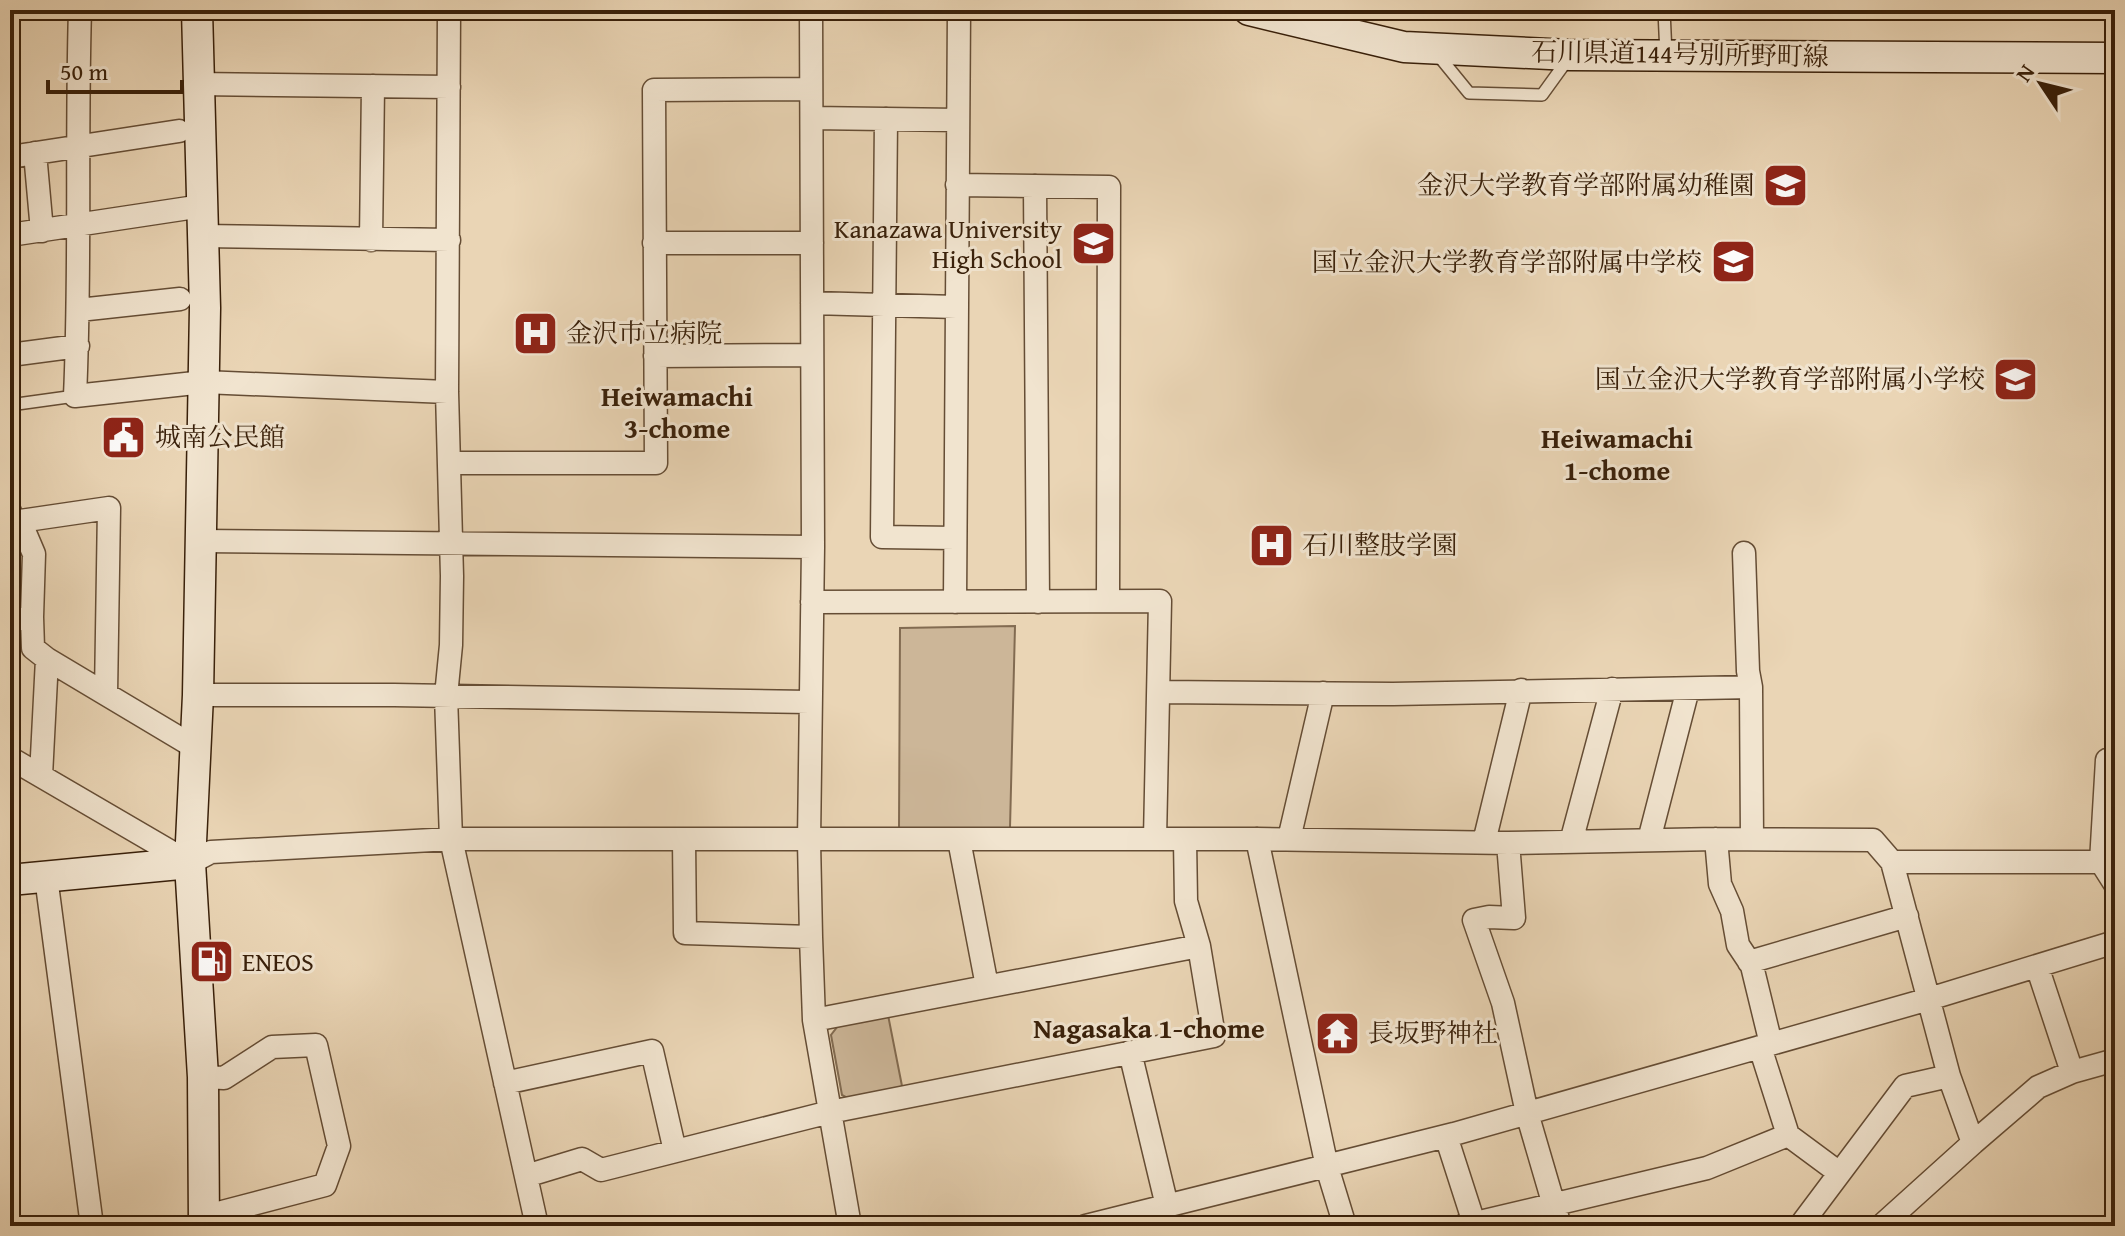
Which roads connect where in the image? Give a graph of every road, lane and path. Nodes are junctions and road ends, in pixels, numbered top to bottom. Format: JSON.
{"nodes":[{"id":1,"x":80,"y":10,"type":"edge"},
{"id":2,"x":197,"y":10,"type":"edge"},
{"id":3,"x":449,"y":10,"type":"edge"},
{"id":4,"x":811,"y":10,"type":"edge"},
{"id":5,"x":959,"y":10,"type":"edge"},
{"id":6,"x":1249,"y":10,"type":"edge"},
{"id":7,"x":1664,"y":10,"type":"edge"},
{"id":8,"x":1341,"y":21,"type":"edge"},
{"id":9,"x":1433,"y":49,"type":"junction"},
{"id":10,"x":1570,"y":55,"type":"junction"},
{"id":11,"x":1666,"y":55,"type":"junction"},
{"id":12,"x":2115,"y":58,"type":"edge"},
{"id":13,"x":197,"y":84,"type":"junction"},
{"id":14,"x":373,"y":86,"type":"junction"},
{"id":15,"x":449,"y":87,"type":"junction"},
{"id":16,"x":811,"y":89,"type":"junction"},
{"id":17,"x":812,"y":118,"type":"junction"},
{"id":18,"x":886,"y":119,"type":"junction"},
{"id":19,"x":958,"y":120,"type":"junction"},
{"id":20,"x":179,"y":131,"type":"dead end"},
{"id":21,"x":77,"y":146,"type":"junction"},
{"id":22,"x":35,"y":153,"type":"junction"},
{"id":23,"x":10,"y":157,"type":"edge"},
{"id":24,"x":957,"y":185,"type":"junction"},
{"id":25,"x":1035,"y":186,"type":"junction"},
{"id":26,"x":202,"y":221,"type":"junction"},
{"id":27,"x":79,"y":225,"type":"junction"},
{"id":28,"x":42,"y":231,"type":"junction"},
{"id":29,"x":10,"y":235,"type":"edge"},
{"id":30,"x":371,"y":240,"type":"junction"},
{"id":31,"x":449,"y":240,"type":"junction"},
{"id":32,"x":654,"y":243,"type":"junction"},
{"id":33,"x":812,"y":243,"type":"junction"},
{"id":34,"x":180,"y":299,"type":"dead end"},
{"id":35,"x":812,"y":303,"type":"junction"},
{"id":36,"x":886,"y":305,"type":"junction"},
{"id":37,"x":956,"y":307,"type":"junction"},
{"id":38,"x":79,"y":310,"type":"junction"},
{"id":39,"x":78,"y":346,"type":"junction"},
{"id":40,"x":10,"y":355,"type":"edge"},
{"id":41,"x":812,"y":355,"type":"junction"},
{"id":42,"x":655,"y":356,"type":"junction"},
{"id":43,"x":204,"y":382,"type":"junction"},
{"id":44,"x":447,"y":392,"type":"junction"},
{"id":45,"x":75,"y":396,"type":"junction"},
{"id":46,"x":10,"y":405,"type":"edge"},
{"id":47,"x":449,"y":463,"type":"junction"},
{"id":48,"x":10,"y":498,"type":"edge"},
{"id":49,"x":15,"y":524,"type":"edge"},
{"id":50,"x":955,"y":538,"type":"junction"},
{"id":51,"x":201,"y":541,"type":"junction"},
{"id":52,"x":452,"y":545,"type":"junction"},
{"id":53,"x":813,"y":547,"type":"junction"},
{"id":54,"x":1744,"y":553,"type":"dead end"},
{"id":55,"x":1108,"y":601,"type":"junction"},
{"id":56,"x":812,"y":602,"type":"junction"},
{"id":57,"x":955,"y":602,"type":"junction"},
{"id":58,"x":1038,"y":602,"type":"junction"},
{"id":59,"x":21,"y":618,"type":"edge"},
{"id":60,"x":47,"y":659,"type":"junction"},
{"id":61,"x":1751,"y":687,"type":"junction"},
{"id":62,"x":1612,"y":689,"type":"junction"},
{"id":63,"x":1688,"y":689,"type":"junction"},
{"id":64,"x":1521,"y":690,"type":"junction"},
{"id":65,"x":1160,"y":692,"type":"junction"},
{"id":66,"x":1323,"y":693,"type":"junction"},
{"id":67,"x":106,"y":694,"type":"junction"},
{"id":68,"x":198,"y":695,"type":"junction"},
{"id":69,"x":446,"y":696,"type":"junction"},
{"id":70,"x":809,"y":702,"type":"junction"},
{"id":71,"x":196,"y":748,"type":"junction"},
{"id":72,"x":10,"y":758,"type":"edge"},
{"id":73,"x":2115,"y":760,"type":"edge"},
{"id":74,"x":41,"y":776,"type":"junction"},
{"id":75,"x":451,"y":839,"type":"junction"},
{"id":76,"x":1155,"y":839,"type":"junction"},
{"id":77,"x":1257,"y":839,"type":"junction"},
{"id":78,"x":1289,"y":839,"type":"junction"},
{"id":79,"x":1716,"y":839,"type":"junction"},
{"id":80,"x":1752,"y":839,"type":"junction"},
{"id":81,"x":684,"y":840,"type":"junction"},
{"id":82,"x":959,"y":840,"type":"junction"},
{"id":83,"x":1185,"y":840,"type":"junction"},
{"id":84,"x":1649,"y":840,"type":"junction"},
{"id":85,"x":809,"y":841,"type":"junction"},
{"id":86,"x":1484,"y":842,"type":"junction"},
{"id":87,"x":1571,"y":842,"type":"junction"},
{"id":88,"x":1508,"y":843,"type":"junction"},
{"id":89,"x":1892,"y":862,"type":"junction"},
{"id":90,"x":2101,"y":862,"type":"junction"},
{"id":91,"x":190,"y":863,"type":"junction"},
{"id":92,"x":46,"y":877,"type":"junction"},
{"id":93,"x":10,"y":880,"type":"edge"},
{"id":94,"x":2115,"y":884,"type":"edge"},
{"id":95,"x":1907,"y":916,"type":"junction"},
{"id":96,"x":811,"y":937,"type":"junction"},
{"id":97,"x":2115,"y":942,"type":"edge"},
{"id":98,"x":1199,"y":946,"type":"junction"},
{"id":99,"x":1749,"y":962,"type":"junction"},
{"id":100,"x":2037,"y":966,"type":"junction"},
{"id":101,"x":987,"y":986,"type":"junction"},
{"id":102,"x":1929,"y":999,"type":"junction"},
{"id":103,"x":814,"y":1020,"type":"junction"},
{"id":104,"x":1766,"y":1046,"type":"junction"},
{"id":105,"x":1130,"y":1052,"type":"junction"},
{"id":106,"x":2115,"y":1060,"type":"edge"},
{"id":107,"x":2072,"y":1072,"type":"junction"},
{"id":108,"x":1949,"y":1076,"type":"junction"},
{"id":109,"x":203,"y":1077,"type":"junction"},
{"id":110,"x":505,"y":1083,"type":"junction"},
{"id":111,"x":830,"y":1112,"type":"junction"},
{"id":112,"x":1527,"y":1113,"type":"junction"},
{"id":113,"x":1788,"y":1135,"type":"junction"},
{"id":114,"x":1446,"y":1136,"type":"junction"},
{"id":115,"x":1973,"y":1143,"type":"junction"},
{"id":116,"x":675,"y":1151,"type":"junction"},
{"id":117,"x":1327,"y":1167,"type":"junction"},
{"id":118,"x":1838,"y":1172,"type":"junction"},
{"id":119,"x":526,"y":1176,"type":"junction"},
{"id":120,"x":1553,"y":1204,"type":"junction"},
{"id":121,"x":1167,"y":1206,"type":"junction"},
{"id":122,"x":204,"y":1221,"type":"edge"},
{"id":123,"x":1888,"y":1223,"type":"edge"},
{"id":124,"x":1468,"y":1225,"type":"edge"},
{"id":125,"x":92,"y":1226,"type":"edge"},
{"id":126,"x":537,"y":1226,"type":"edge"},
{"id":127,"x":850,"y":1226,"type":"edge"},
{"id":128,"x":1086,"y":1226,"type":"edge"},
{"id":129,"x":1345,"y":1226,"type":"edge"},
{"id":130,"x":1560,"y":1226,"type":"edge"},
{"id":131,"x":1800,"y":1226,"type":"edge"}],
"edges":[{"from":1,"to":21,"type":"street"},
{"from":2,"to":13,"type":"street"},
{"from":3,"to":15,"type":"street"},
{"from":4,"to":16,"type":"street"},
{"from":5,"to":19,"type":"street"},
{"from":6,"to":8,"type":"street","name":"石川県道144号別所野町線"},
{"from":7,"to":11,"type":"lane"},
{"from":8,"to":9,"type":"street","name":"石川県道144号別所野町線"},
{"from":9,"to":10,"type":"street","name":"石川県道144号別所野町線"},
{"from":9,"to":10,"type":"lane"},
{"from":10,"to":11,"type":"street","name":"石川県道144号別所野町線"},
{"from":11,"to":12,"type":"street","name":"石川県道144号別所野町線"},
{"from":13,"to":14,"type":"street"},
{"from":13,"to":26,"type":"street"},
{"from":14,"to":15,"type":"street"},
{"from":14,"to":30,"type":"street"},
{"from":15,"to":31,"type":"street"},
{"from":16,"to":17,"type":"street"},
{"from":16,"to":32,"type":"street"},
{"from":17,"to":18,"type":"street"},
{"from":17,"to":33,"type":"street"},
{"from":18,"to":19,"type":"street"},
{"from":18,"to":36,"type":"street"},
{"from":19,"to":24,"type":"street"},
{"from":20,"to":21,"type":"street"},
{"from":21,"to":22,"type":"street"},
{"from":21,"to":27,"type":"street"},
{"from":22,"to":23,"type":"street"},
{"from":22,"to":28,"type":"street"},
{"from":24,"to":25,"type":"street"},
{"from":24,"to":37,"type":"street"},
{"from":25,"to":55,"type":"street"},
{"from":25,"to":58,"type":"street"},
{"from":26,"to":27,"type":"street"},
{"from":26,"to":30,"type":"street"},
{"from":26,"to":43,"type":"street"},
{"from":27,"to":28,"type":"street"},
{"from":27,"to":38,"type":"street"},
{"from":28,"to":29,"type":"street"},
{"from":30,"to":31,"type":"street"},
{"from":31,"to":44,"type":"street"},
{"from":32,"to":33,"type":"street"},
{"from":32,"to":42,"type":"street"},
{"from":33,"to":35,"type":"street"},
{"from":34,"to":38,"type":"street"},
{"from":35,"to":36,"type":"street"},
{"from":35,"to":41,"type":"street"},
{"from":36,"to":37,"type":"street"},
{"from":36,"to":50,"type":"street"},
{"from":37,"to":50,"type":"street"},
{"from":38,"to":39,"type":"street"},
{"from":39,"to":40,"type":"street"},
{"from":39,"to":45,"type":"street"},
{"from":41,"to":42,"type":"street"},
{"from":41,"to":53,"type":"street"},
{"from":42,"to":47,"type":"street"},
{"from":43,"to":44,"type":"street"},
{"from":43,"to":45,"type":"street"},
{"from":43,"to":51,"type":"street"},
{"from":44,"to":47,"type":"street"},
{"from":45,"to":46,"type":"lane"},
{"from":47,"to":52,"type":"street"},
{"from":48,"to":49,"type":"lane"},
{"from":49,"to":59,"type":"street"},
{"from":49,"to":67,"type":"street"},
{"from":50,"to":57,"type":"street"},
{"from":51,"to":52,"type":"street"},
{"from":51,"to":68,"type":"street"},
{"from":52,"to":53,"type":"street"},
{"from":52,"to":69,"type":"street"},
{"from":53,"to":56,"type":"street"},
{"from":54,"to":61,"type":"street"},
{"from":55,"to":58,"type":"street"},
{"from":55,"to":65,"type":"street"},
{"from":56,"to":57,"type":"street"},
{"from":56,"to":70,"type":"street"},
{"from":57,"to":58,"type":"street"},
{"from":59,"to":60,"type":"street"},
{"from":60,"to":67,"type":"street"},
{"from":60,"to":74,"type":"street"},
{"from":61,"to":63,"type":"street"},
{"from":61,"to":80,"type":"street"},
{"from":62,"to":63,"type":"street"},
{"from":62,"to":64,"type":"street"},
{"from":62,"to":87,"type":"street"},
{"from":63,"to":84,"type":"street"},
{"from":64,"to":66,"type":"street"},
{"from":64,"to":86,"type":"street"},
{"from":65,"to":66,"type":"street"},
{"from":65,"to":76,"type":"street"},
{"from":66,"to":78,"type":"street"},
{"from":67,"to":71,"type":"street"},
{"from":68,"to":69,"type":"street"},
{"from":68,"to":71,"type":"street"},
{"from":69,"to":70,"type":"street"},
{"from":69,"to":75,"type":"street"},
{"from":70,"to":85,"type":"street"},
{"from":71,"to":91,"type":"street"},
{"from":72,"to":74,"type":"street"},
{"from":73,"to":90,"type":"street"},
{"from":74,"to":91,"type":"street"},
{"from":75,"to":81,"type":"street"},
{"from":75,"to":91,"type":"street"},
{"from":75,"to":110,"type":"street"},
{"from":76,"to":82,"type":"street"},
{"from":76,"to":83,"type":"street"},
{"from":77,"to":78,"type":"street"},
{"from":77,"to":83,"type":"street"},
{"from":77,"to":117,"type":"street"},
{"from":78,"to":86,"type":"street"},
{"from":79,"to":80,"type":"street"},
{"from":79,"to":84,"type":"street"},
{"from":79,"to":99,"type":"street"},
{"from":80,"to":89,"type":"street"},
{"from":81,"to":85,"type":"street"},
{"from":81,"to":96,"type":"street"},
{"from":82,"to":85,"type":"street"},
{"from":82,"to":101,"type":"street"},
{"from":83,"to":98,"type":"street"},
{"from":84,"to":87,"type":"street"},
{"from":85,"to":96,"type":"street"},
{"from":86,"to":88,"type":"street"},
{"from":87,"to":88,"type":"street"},
{"from":88,"to":112,"type":"street"},
{"from":89,"to":90,"type":"street"},
{"from":89,"to":95,"type":"street"},
{"from":90,"to":94,"type":"street"},
{"from":91,"to":92,"type":"street"},
{"from":91,"to":109,"type":"street"},
{"from":92,"to":93,"type":"street"},
{"from":92,"to":125,"type":"street"},
{"from":95,"to":99,"type":"street"},
{"from":95,"to":102,"type":"street"},
{"from":96,"to":103,"type":"street"},
{"from":97,"to":100,"type":"street"},
{"from":98,"to":101,"type":"street"},
{"from":98,"to":105,"type":"street"},
{"from":99,"to":104,"type":"street"},
{"from":100,"to":102,"type":"street"},
{"from":100,"to":107,"type":"street"},
{"from":101,"to":103,"type":"street"},
{"from":102,"to":104,"type":"street"},
{"from":102,"to":108,"type":"street"},
{"from":103,"to":111,"type":"street"},
{"from":104,"to":112,"type":"street"},
{"from":104,"to":113,"type":"street"},
{"from":105,"to":111,"type":"street"},
{"from":105,"to":121,"type":"street"},
{"from":106,"to":107,"type":"street"},
{"from":107,"to":115,"type":"street"},
{"from":108,"to":115,"type":"street"},
{"from":108,"to":118,"type":"street"},
{"from":109,"to":122,"type":"street"},
{"from":109,"to":122,"type":"street"},
{"from":110,"to":116,"type":"street"},
{"from":110,"to":119,"type":"street"},
{"from":111,"to":116,"type":"street"},
{"from":111,"to":127,"type":"street"},
{"from":112,"to":114,"type":"street"},
{"from":112,"to":120,"type":"street"},
{"from":113,"to":118,"type":"street"},
{"from":113,"to":120,"type":"street"},
{"from":114,"to":117,"type":"street"},
{"from":114,"to":124,"type":"street"},
{"from":115,"to":123,"type":"street"},
{"from":116,"to":119,"type":"street"},
{"from":117,"to":121,"type":"street"},
{"from":117,"to":129,"type":"street"},
{"from":118,"to":131,"type":"street"},
{"from":119,"to":126,"type":"street"},
{"from":120,"to":124,"type":"street"},
{"from":120,"to":130,"type":"street"},
{"from":121,"to":128,"type":"street"}]}
